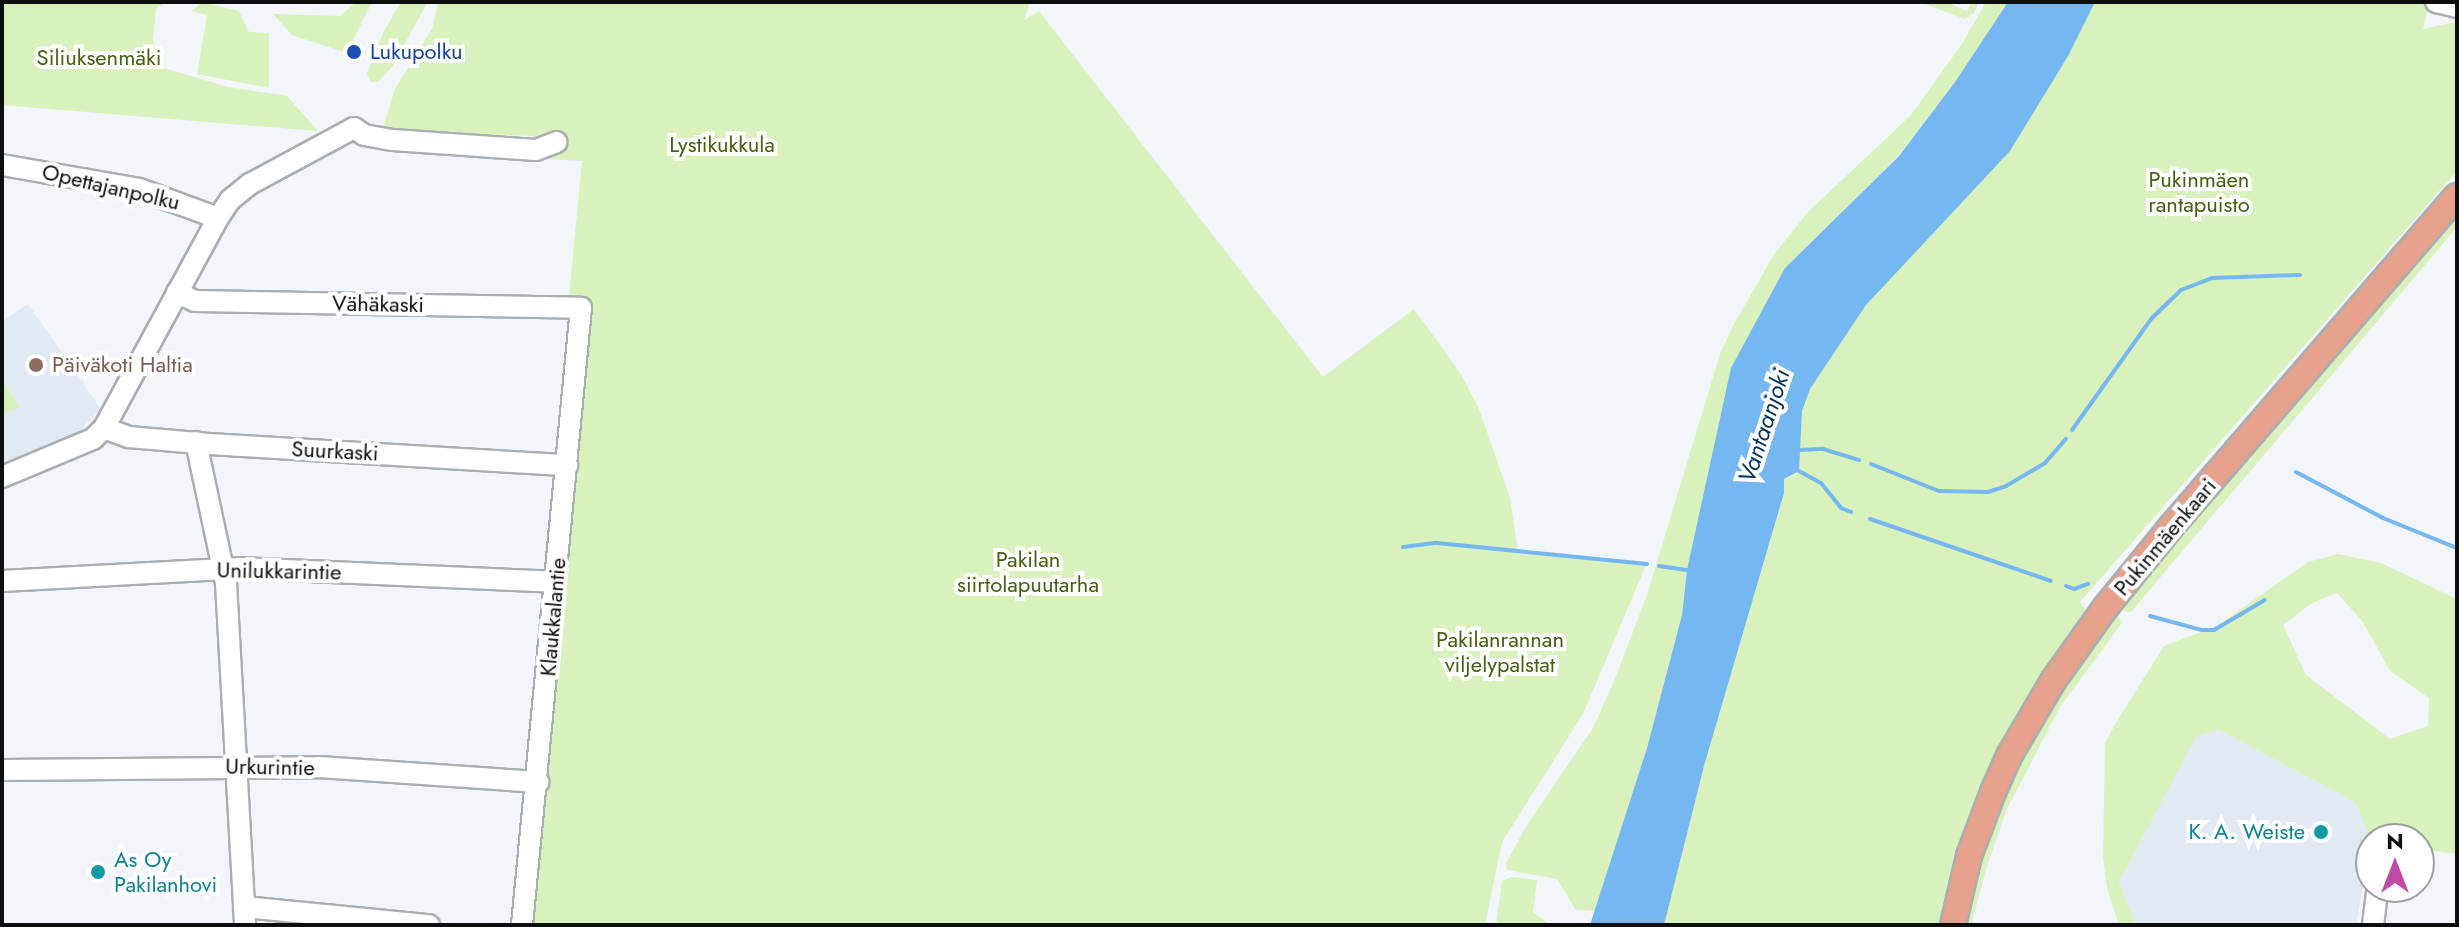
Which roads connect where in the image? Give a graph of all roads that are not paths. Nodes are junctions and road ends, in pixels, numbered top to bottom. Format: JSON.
{"nodes":[{"id":1,"x":2436,"y":2,"type":"edge"},
{"id":2,"x":2457,"y":7,"type":"edge"},
{"id":3,"x":557,"y":142,"type":"dead end"},
{"id":4,"x":2,"y":165,"type":"edge"},
{"id":5,"x":2457,"y":196,"type":"edge"},
{"id":6,"x":218,"y":218,"type":"junction"},
{"id":7,"x":177,"y":292,"type":"junction"},
{"id":8,"x":581,"y":308,"type":"joint"},
{"id":9,"x":104,"y":428,"type":"junction"},
{"id":10,"x":196,"y":442,"type":"junction"},
{"id":11,"x":567,"y":465,"type":"junction"},
{"id":12,"x":2,"y":477,"type":"edge"},
{"id":13,"x":223,"y":569,"type":"junction"},
{"id":14,"x":2,"y":581,"type":"edge"},
{"id":15,"x":555,"y":582,"type":"junction"},
{"id":16,"x":237,"y":766,"type":"junction"},
{"id":17,"x":2,"y":770,"type":"edge"},
{"id":18,"x":538,"y":782,"type":"junction"},
{"id":19,"x":2376,"y":903,"type":"edge"},
{"id":20,"x":245,"y":916,"type":"edge"},
{"id":21,"x":429,"y":925,"type":"edge"},
{"id":22,"x":522,"y":925,"type":"edge"},
{"id":23,"x":1953,"y":925,"type":"edge"},
{"id":24,"x":2373,"y":925,"type":"edge"}],
"edges":[{"from":1,"to":2,"type":"street"},
{"from":3,"to":6,"type":"street"},
{"from":4,"to":6,"type":"street","name":"Opettajanpolku"},
{"from":5,"to":23,"type":"main road","name":"Pukinmäenkaari"},
{"from":6,"to":7,"type":"street"},
{"from":7,"to":8,"type":"street","name":"Vähäkaski"},
{"from":7,"to":9,"type":"street"},
{"from":8,"to":11,"type":"street","name":"Klaukkalantie"},
{"from":9,"to":10,"type":"street","name":"Suurkaski"},
{"from":9,"to":12,"type":"street"},
{"from":10,"to":11,"type":"street","name":"Suurkaski"},
{"from":10,"to":13,"type":"street"},
{"from":11,"to":15,"type":"street","name":"Klaukkalantie"},
{"from":13,"to":14,"type":"street","name":"Unilukkarintie"},
{"from":13,"to":15,"type":"street","name":"Unilukkarintie"},
{"from":13,"to":16,"type":"street"},
{"from":15,"to":18,"type":"street","name":"Klaukkalantie"},
{"from":16,"to":17,"type":"street","name":"Urkurintie"},
{"from":16,"to":18,"type":"street","name":"Urkurintie"},
{"from":16,"to":20,"type":"street"},
{"from":18,"to":22,"type":"street","name":"Klaukkalantie"},
{"from":19,"to":24,"type":"street"},
{"from":20,"to":21,"type":"street"}]}
